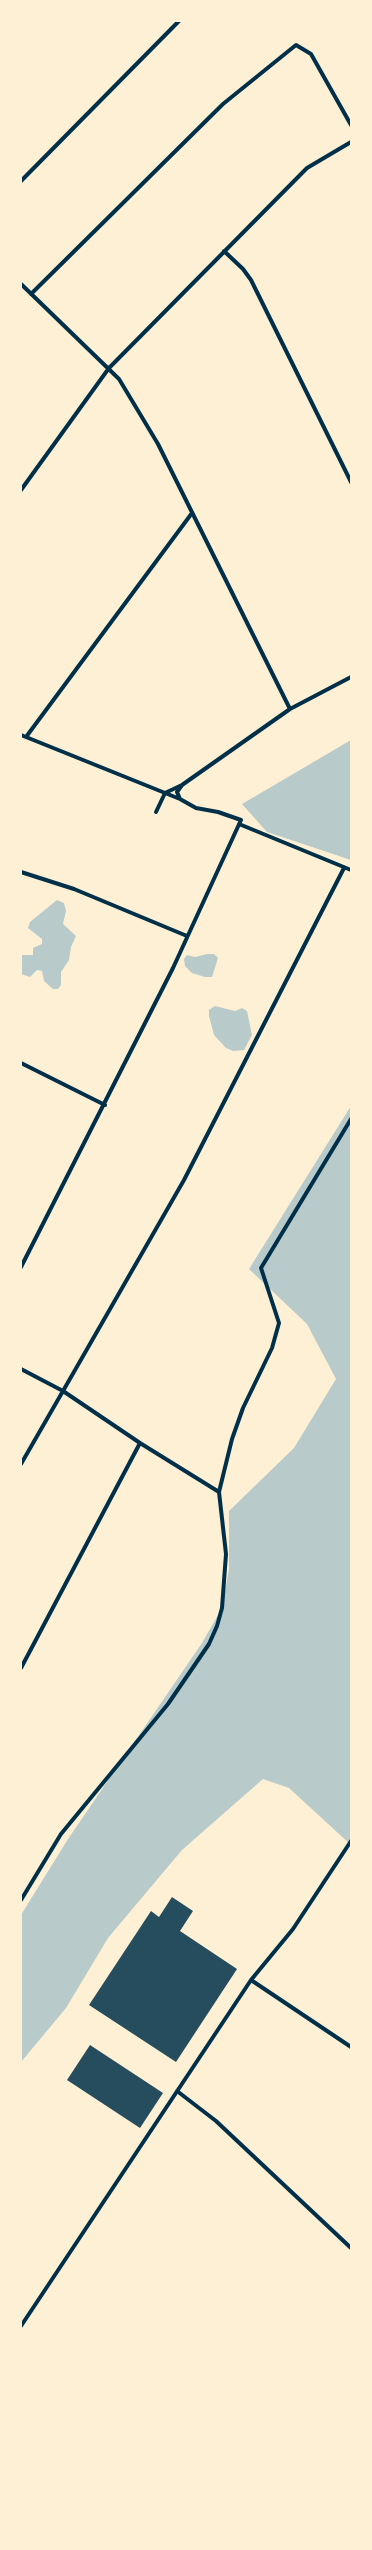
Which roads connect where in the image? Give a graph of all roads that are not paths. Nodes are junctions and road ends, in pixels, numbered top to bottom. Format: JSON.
{"nodes":[{"id":1,"x":179,"y":21,"type":"edge"},
{"id":2,"x":351,"y":125,"type":"edge"},
{"id":3,"x":351,"y":142,"type":"edge"},
{"id":4,"x":21,"y":181,"type":"edge"},
{"id":5,"x":224,"y":251,"type":"junction"},
{"id":6,"x":21,"y":284,"type":"edge"},
{"id":7,"x":31,"y":294,"type":"junction"},
{"id":8,"x":109,"y":368,"type":"junction"},
{"id":9,"x":351,"y":482,"type":"edge"},
{"id":10,"x":21,"y":490,"type":"edge"},
{"id":11,"x":192,"y":513,"type":"junction"},
{"id":12,"x":351,"y":677,"type":"edge"},
{"id":13,"x":290,"y":709,"type":"junction"},
{"id":14,"x":21,"y":735,"type":"edge"},
{"id":15,"x":26,"y":737,"type":"junction"},
{"id":16,"x":182,"y":785,"type":"junction"},
{"id":17,"x":165,"y":793,"type":"junction"},
{"id":18,"x":180,"y":799,"type":"junction"},
{"id":19,"x":156,"y":812,"type":"dead end"},
{"id":20,"x":239,"y":824,"type":"junction"},
{"id":21,"x":344,"y":868,"type":"junction"},
{"id":22,"x":351,"y":870,"type":"edge"},
{"id":23,"x":21,"y":872,"type":"edge"},
{"id":24,"x":187,"y":936,"type":"junction"},
{"id":25,"x":21,"y":1063,"type":"edge"},
{"id":26,"x":105,"y":1105,"type":"junction"},
{"id":27,"x":351,"y":1119,"type":"edge"},
{"id":28,"x":21,"y":1267,"type":"edge"},
{"id":29,"x":21,"y":1369,"type":"edge"},
{"id":30,"x":63,"y":1391,"type":"junction"},
{"id":31,"x":140,"y":1443,"type":"junction"},
{"id":32,"x":21,"y":1464,"type":"edge"},
{"id":33,"x":219,"y":1492,"type":"junction"},
{"id":34,"x":21,"y":1668,"type":"edge"},
{"id":35,"x":351,"y":1841,"type":"edge"},
{"id":36,"x":21,"y":1900,"type":"edge"},
{"id":37,"x":251,"y":1980,"type":"junction"},
{"id":38,"x":351,"y":2047,"type":"edge"},
{"id":39,"x":177,"y":2091,"type":"junction"},
{"id":40,"x":351,"y":2248,"type":"edge"},
{"id":41,"x":21,"y":2326,"type":"edge"}],
"edges":[{"from":1,"to":4,"type":"street"},
{"from":2,"to":7,"type":"street"},
{"from":3,"to":5,"type":"street"},
{"from":5,"to":8,"type":"street"},
{"from":5,"to":9,"type":"street"},
{"from":6,"to":7,"type":"street"},
{"from":7,"to":8,"type":"street"},
{"from":8,"to":10,"type":"street"},
{"from":8,"to":11,"type":"street"},
{"from":11,"to":13,"type":"street"},
{"from":11,"to":15,"type":"street"},
{"from":12,"to":13,"type":"street"},
{"from":13,"to":16,"type":"street"},
{"from":14,"to":15,"type":"street"},
{"from":15,"to":17,"type":"street"},
{"from":16,"to":17,"type":"street"},
{"from":16,"to":18,"type":"street"},
{"from":17,"to":18,"type":"street"},
{"from":17,"to":19,"type":"street"},
{"from":18,"to":20,"type":"street"},
{"from":20,"to":21,"type":"street"},
{"from":20,"to":24,"type":"street"},
{"from":21,"to":22,"type":"street"},
{"from":21,"to":30,"type":"street"},
{"from":23,"to":24,"type":"street"},
{"from":24,"to":26,"type":"street"},
{"from":25,"to":26,"type":"street"},
{"from":26,"to":28,"type":"street"},
{"from":27,"to":33,"type":"street"},
{"from":29,"to":30,"type":"street"},
{"from":30,"to":31,"type":"street"},
{"from":30,"to":32,"type":"street"},
{"from":31,"to":33,"type":"street"},
{"from":31,"to":34,"type":"street"},
{"from":33,"to":36,"type":"street"},
{"from":35,"to":37,"type":"street"},
{"from":37,"to":38,"type":"street"},
{"from":37,"to":39,"type":"street"},
{"from":39,"to":40,"type":"street"},
{"from":39,"to":41,"type":"street"}]}
